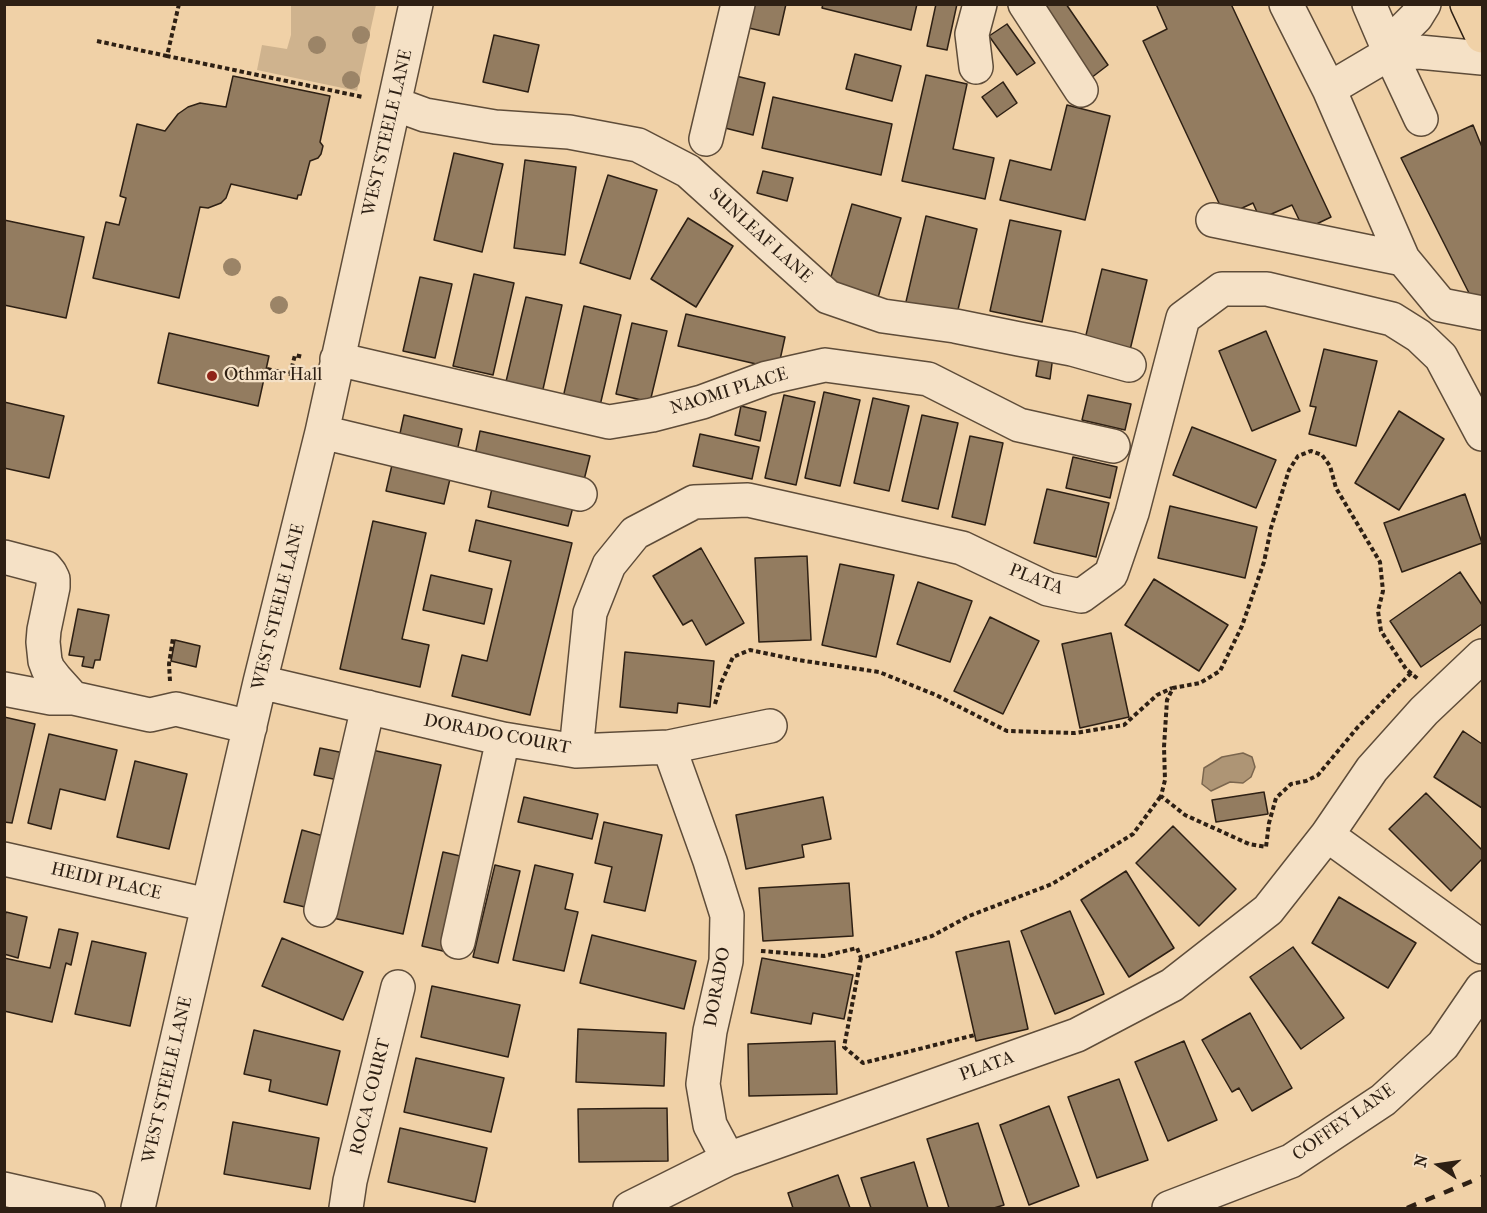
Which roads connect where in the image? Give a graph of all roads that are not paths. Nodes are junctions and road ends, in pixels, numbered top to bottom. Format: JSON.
{"nodes":[{"id":1,"x":416,"y":4,"type":"edge"},
{"id":2,"x":738,"y":4,"type":"edge"},
{"id":3,"x":980,"y":4,"type":"edge"},
{"id":4,"x":1025,"y":4,"type":"edge"},
{"id":5,"x":1286,"y":4,"type":"edge"},
{"id":6,"x":1369,"y":4,"type":"edge"},
{"id":7,"x":1424,"y":4,"type":"edge"},
{"id":8,"x":1467,"y":4,"type":"edge"},
{"id":9,"x":1482,"y":36,"type":"edge"},
{"id":10,"x":1390,"y":53,"type":"junction"},
{"id":11,"x":1482,"y":58,"type":"edge"},
{"id":12,"x":976,"y":67,"type":"dead end"},
{"id":13,"x":1329,"y":89,"type":"junction"},
{"id":14,"x":1081,"y":90,"type":"dead end"},
{"id":15,"x":395,"y":104,"type":"junction"},
{"id":16,"x":1420,"y":119,"type":"dead end"},
{"id":17,"x":706,"y":139,"type":"dead end"},
{"id":18,"x":1213,"y":220,"type":"dead end"},
{"id":19,"x":1402,"y":259,"type":"junction"},
{"id":20,"x":1482,"y":313,"type":"edge"},
{"id":21,"x":337,"y":359,"type":"junction"},
{"id":22,"x":1129,"y":365,"type":"dead end"},
{"id":23,"x":322,"y":432,"type":"junction"},
{"id":24,"x":1482,"y":434,"type":"edge"},
{"id":25,"x":1113,"y":446,"type":"dead end"},
{"id":26,"x":580,"y":494,"type":"dead end"},
{"id":27,"x":4,"y":557,"type":"edge"},
{"id":28,"x":1482,"y":656,"type":"edge"},
{"id":29,"x":260,"y":682,"type":"junction"},
{"id":30,"x":4,"y":689,"type":"edge"},
{"id":31,"x":73,"y":698,"type":"junction"},
{"id":32,"x":368,"y":707,"type":"junction"},
{"id":33,"x":770,"y":726,"type":"dead end"},
{"id":34,"x":250,"y":727,"type":"junction"},
{"id":35,"x":503,"y":740,"type":"junction"},
{"id":36,"x":669,"y":747,"type":"junction"},
{"id":37,"x":576,"y":751,"type":"junction"},
{"id":38,"x":1327,"y":835,"type":"junction"},
{"id":39,"x":4,"y":859,"type":"edge"},
{"id":40,"x":208,"y":905,"type":"junction"},
{"id":41,"x":321,"y":910,"type":"dead end"},
{"id":42,"x":458,"y":942,"type":"dead end"},
{"id":43,"x":1482,"y":947,"type":"edge"},
{"id":44,"x":398,"y":987,"type":"dead end"},
{"id":45,"x":1482,"y":988,"type":"edge"},
{"id":46,"x":728,"y":1159,"type":"junction"},
{"id":47,"x":4,"y":1189,"type":"edge"},
{"id":48,"x":87,"y":1209,"type":"edge"},
{"id":49,"x":138,"y":1209,"type":"edge"},
{"id":50,"x":346,"y":1209,"type":"edge"},
{"id":51,"x":630,"y":1209,"type":"edge"},
{"id":52,"x":1169,"y":1209,"type":"edge"}],
"edges":[{"from":1,"to":15,"type":"street","name":"WEST STEELE LANE"},
{"from":2,"to":17,"type":"street"},
{"from":3,"to":12,"type":"street"},
{"from":4,"to":14,"type":"street"},
{"from":5,"to":13,"type":"street"},
{"from":6,"to":10,"type":"street"},
{"from":7,"to":10,"type":"street"},
{"from":8,"to":9,"type":"main road"},
{"from":10,"to":11,"type":"street"},
{"from":10,"to":13,"type":"street"},
{"from":10,"to":16,"type":"street"},
{"from":13,"to":19,"type":"street"},
{"from":15,"to":21,"type":"street","name":"WEST STEELE LANE"},
{"from":15,"to":22,"type":"street","name":"SUNLEAF LANE"},
{"from":18,"to":19,"type":"street"},
{"from":19,"to":20,"type":"street"},
{"from":21,"to":23,"type":"street","name":"WEST STEELE LANE"},
{"from":21,"to":25,"type":"street","name":"NAOMI PLACE"},
{"from":23,"to":26,"type":"street"},
{"from":23,"to":29,"type":"street","name":"WEST STEELE LANE"},
{"from":24,"to":37,"type":"street","name":"PLATA"},
{"from":27,"to":31,"type":"street"},
{"from":28,"to":38,"type":"street","name":"PLATA"},
{"from":29,"to":32,"type":"street","name":"DORADO COURT"},
{"from":29,"to":34,"type":"street","name":"WEST STEELE LANE"},
{"from":30,"to":31,"type":"street"},
{"from":31,"to":34,"type":"street"},
{"from":32,"to":35,"type":"street","name":"DORADO COURT"},
{"from":32,"to":41,"type":"street"},
{"from":33,"to":36,"type":"street","name":"DORADO COURT"},
{"from":34,"to":40,"type":"street","name":"WEST STEELE LANE"},
{"from":35,"to":37,"type":"street","name":"DORADO COURT"},
{"from":35,"to":42,"type":"street"},
{"from":36,"to":37,"type":"street","name":"DORADO COURT"},
{"from":36,"to":46,"type":"street","name":"DORADO"},
{"from":38,"to":43,"type":"street"},
{"from":38,"to":46,"type":"street","name":"PLATA"},
{"from":39,"to":40,"type":"street","name":"HEIDI PLACE"},
{"from":40,"to":49,"type":"street","name":"WEST STEELE LANE"},
{"from":44,"to":50,"type":"street","name":"ROCA COURT"},
{"from":45,"to":52,"type":"street","name":"COFFEY LANE"},
{"from":46,"to":51,"type":"street","name":"PLATA"},
{"from":47,"to":48,"type":"street"}]}
